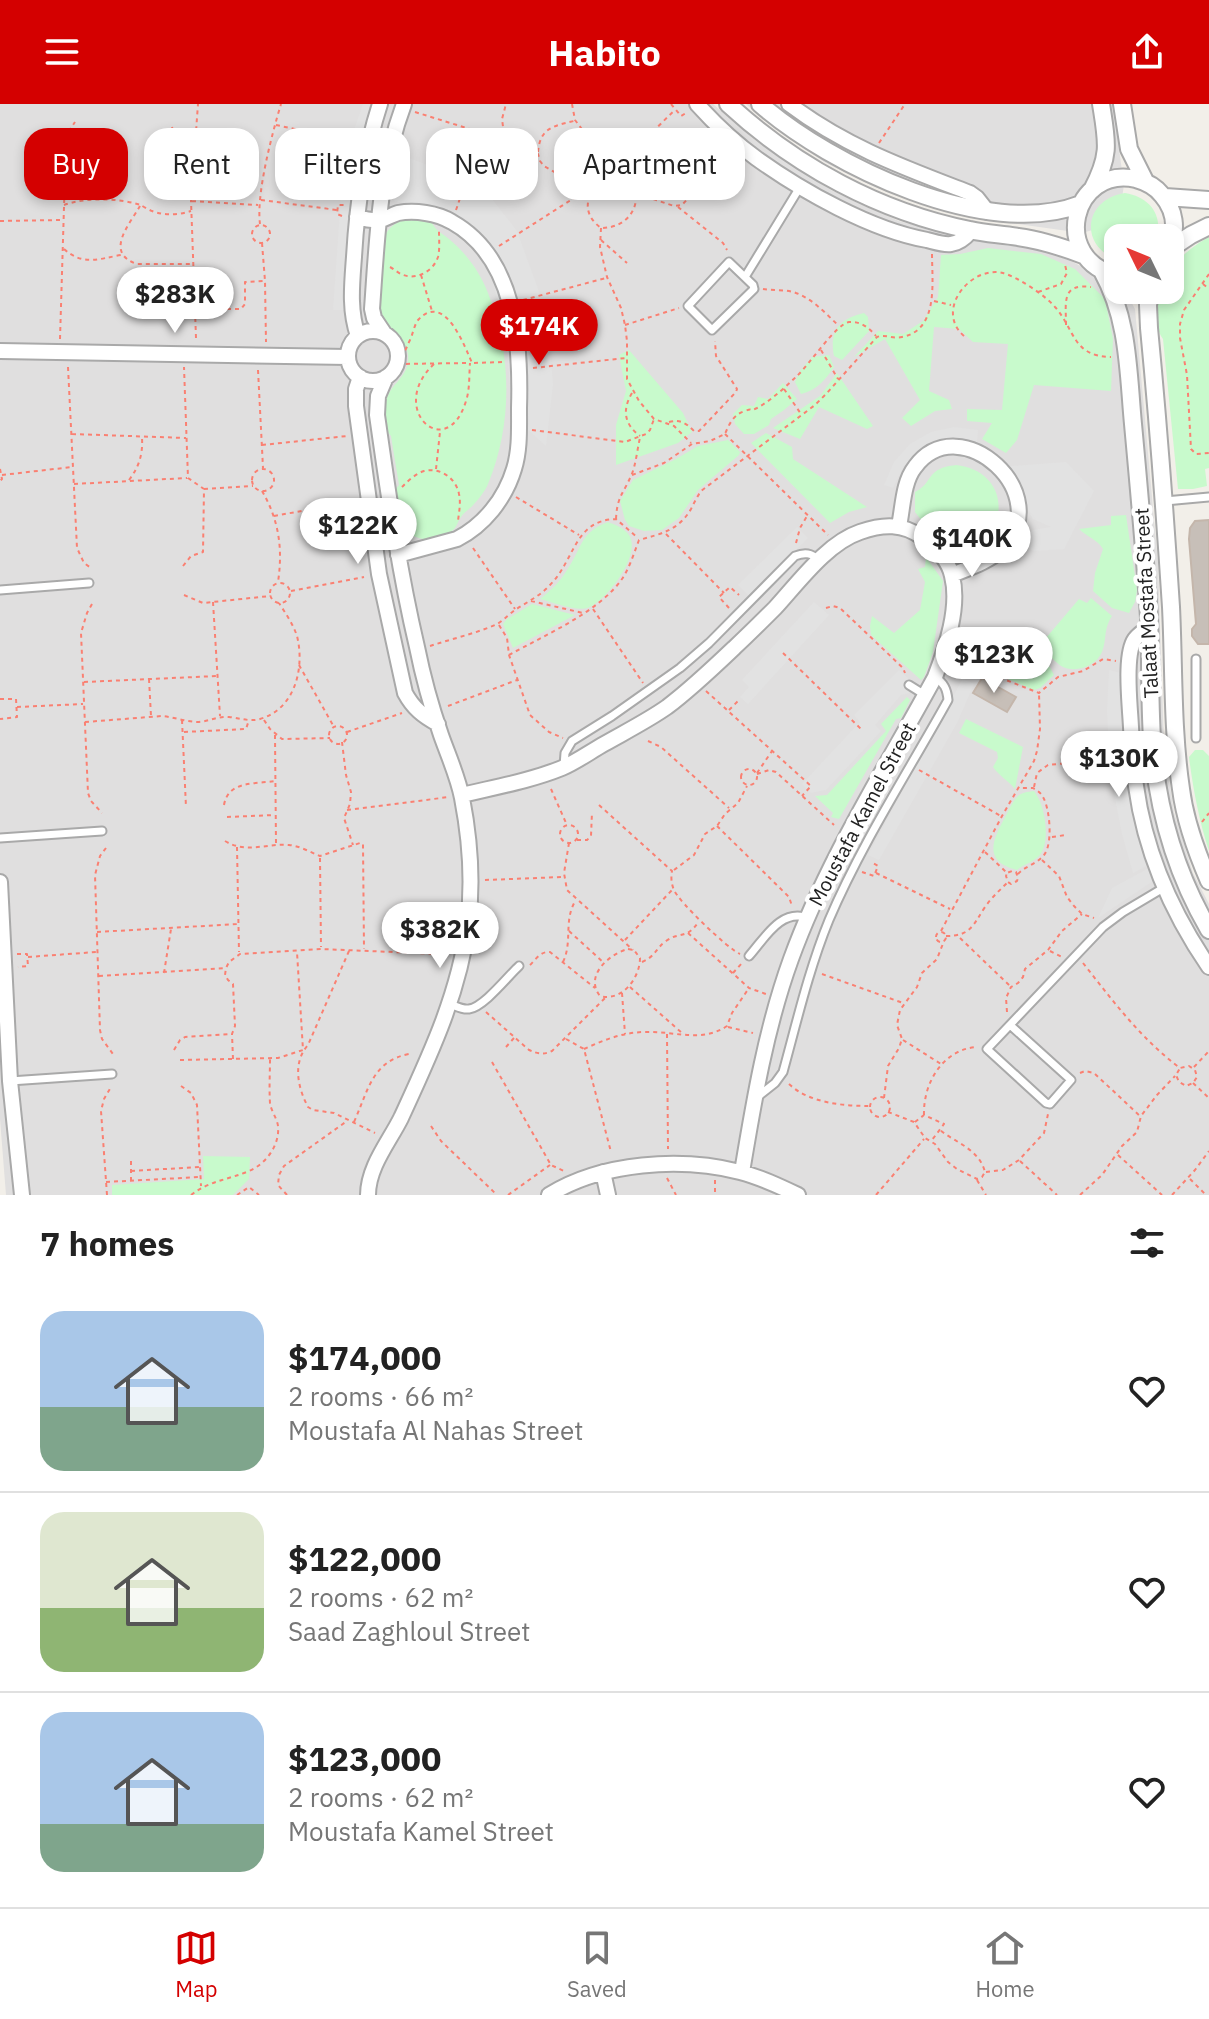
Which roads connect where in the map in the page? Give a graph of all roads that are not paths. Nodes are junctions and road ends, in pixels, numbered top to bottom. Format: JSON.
{"nodes":[{"id":1,"x":380,"y":104,"type":"edge"},
{"id":2,"x":728,"y":104,"type":"edge"},
{"id":3,"x":760,"y":104,"type":"edge"},
{"id":4,"x":789,"y":104,"type":"edge"},
{"id":5,"x":1101,"y":104,"type":"edge"},
{"id":6,"x":1122,"y":104,"type":"edge"},
{"id":7,"x":403,"y":106,"type":"edge"},
{"id":8,"x":693,"y":107,"type":"edge"},
{"id":9,"x":1145,"y":181,"type":"junction"},
{"id":10,"x":800,"y":187,"type":"junction"},
{"id":11,"x":1092,"y":190,"type":"junction"},
{"id":12,"x":1165,"y":197,"type":"junction"},
{"id":13,"x":1209,"y":200,"type":"edge"},
{"id":14,"x":1081,"y":204,"type":"junction"},
{"id":15,"x":988,"y":212,"type":"junction"},
{"id":16,"x":357,"y":217,"type":"junction"},
{"id":17,"x":379,"y":221,"type":"junction"},
{"id":18,"x":1174,"y":224,"type":"edge"},
{"id":19,"x":1209,"y":226,"type":"edge"},
{"id":20,"x":971,"y":231,"type":"junction"},
{"id":21,"x":1184,"y":239,"type":"edge"},
{"id":22,"x":1083,"y":255,"type":"junction"},
{"id":23,"x":1104,"y":274,"type":"edge"},
{"id":24,"x":745,"y":277,"type":"junction"},
{"id":25,"x":1117,"y":304,"type":"edge"},
{"id":26,"x":1148,"y":304,"type":"edge"},
{"id":27,"x":384,"y":333,"type":"junction"},
{"id":28,"x":358,"y":336,"type":"junction"},
{"id":29,"x":0,"y":351,"type":"edge"},
{"id":30,"x":348,"y":357,"type":"junction"},
{"id":31,"x":360,"y":377,"type":"junction"},
{"id":32,"x":386,"y":377,"type":"junction"},
{"id":33,"x":1209,"y":497,"type":"edge"},
{"id":34,"x":1165,"y":501,"type":"junction"},
{"id":35,"x":899,"y":526,"type":"junction"},
{"id":36,"x":398,"y":555,"type":"junction"},
{"id":37,"x":819,"y":560,"type":"junction"},
{"id":38,"x":952,"y":575,"type":"junction"},
{"id":39,"x":89,"y":583,"type":"dead end"},
{"id":40,"x":0,"y":590,"type":"edge"},
{"id":41,"x":1149,"y":627,"type":"junction"},
{"id":42,"x":1196,"y":659,"type":"dead end"},
{"id":43,"x":935,"y":677,"type":"junction"},
{"id":44,"x":908,"y":682,"type":"road end"},
{"id":45,"x":925,"y":695,"type":"junction"},
{"id":46,"x":436,"y":718,"type":"junction"},
{"id":47,"x":1196,"y":738,"type":"dead end"},
{"id":48,"x":564,"y":767,"type":"junction"},
{"id":49,"x":462,"y":795,"type":"junction"},
{"id":50,"x":102,"y":831,"type":"dead end"},
{"id":51,"x":0,"y":838,"type":"edge"},
{"id":52,"x":1209,"y":881,"type":"edge"},
{"id":53,"x":0,"y":882,"type":"edge"},
{"id":54,"x":1165,"y":887,"type":"junction"},
{"id":55,"x":808,"y":918,"type":"junction"},
{"id":56,"x":1209,"y":930,"type":"edge"},
{"id":57,"x":749,"y":956,"type":"road end"},
{"id":58,"x":524,"y":966,"type":"road end"},
{"id":59,"x":1209,"y":967,"type":"edge"},
{"id":60,"x":450,"y":1004,"type":"junction"},
{"id":61,"x":1010,"y":1025,"type":"junction"},
{"id":62,"x":112,"y":1074,"type":"dead end"},
{"id":63,"x":10,"y":1081,"type":"junction"},
{"id":64,"x":754,"y":1099,"type":"junction"},
{"id":65,"x":603,"y":1172,"type":"junction"},
{"id":66,"x":742,"y":1172,"type":"junction"},
{"id":67,"x":22,"y":1195,"type":"edge"},
{"id":68,"x":368,"y":1195,"type":"edge"},
{"id":69,"x":549,"y":1195,"type":"edge"},
{"id":70,"x":608,"y":1195,"type":"edge"},
{"id":71,"x":798,"y":1195,"type":"edge"}],
"edges":[{"from":1,"to":16,"type":"street"},
{"from":2,"to":20,"type":"street"},
{"from":3,"to":15,"type":"street"},
{"from":4,"to":15,"type":"street"},
{"from":5,"to":11,"type":"street"},
{"from":6,"to":9,"type":"street"},
{"from":7,"to":17,"type":"street"},
{"from":8,"to":10,"type":"street"},
{"from":9,"to":11,"type":"street"},
{"from":9,"to":12,"type":"street"},
{"from":10,"to":20,"type":"street"},
{"from":10,"to":24,"type":"lane"},
{"from":11,"to":14,"type":"street"},
{"from":12,"to":13,"type":"street"},
{"from":12,"to":18,"type":"street"},
{"from":14,"to":15,"type":"street"},
{"from":14,"to":22,"type":"street"},
{"from":16,"to":17,"type":"street"},
{"from":16,"to":28,"type":"street"},
{"from":17,"to":27,"type":"street"},
{"from":17,"to":36,"type":"street"},
{"from":19,"to":21,"type":"street"},
{"from":20,"to":22,"type":"street"},
{"from":22,"to":23,"type":"street"},
{"from":24,"to":24,"type":"lane"},
{"from":25,"to":41,"type":"street","name":"Talaat Mostafa Street"},
{"from":26,"to":34,"type":"street","name":"Talaat Mostafa Street"},
{"from":27,"to":28,"type":"street"},
{"from":27,"to":32,"type":"street"},
{"from":28,"to":30,"type":"street"},
{"from":29,"to":30,"type":"street"},
{"from":30,"to":31,"type":"street"},
{"from":31,"to":32,"type":"street"},
{"from":31,"to":46,"type":"street"},
{"from":32,"to":36,"type":"street"},
{"from":33,"to":34,"type":"lane"},
{"from":34,"to":52,"type":"street","name":"Talaat Mostafa Street"},
{"from":35,"to":37,"type":"street"},
{"from":35,"to":38,"type":"street"},
{"from":35,"to":38,"type":"street"},
{"from":36,"to":46,"type":"street"},
{"from":37,"to":48,"type":"street"},
{"from":37,"to":48,"type":"lane"},
{"from":38,"to":43,"type":"street","name":"Moustafa Kamel Street"},
{"from":39,"to":40,"type":"lane"},
{"from":41,"to":54,"type":"street"},
{"from":41,"to":56,"type":"street","name":"Talaat Mostafa Street"},
{"from":42,"to":47,"type":"lane"},
{"from":43,"to":45,"type":"street","name":"Moustafa Kamel Street"},
{"from":43,"to":64,"type":"lane"},
{"from":44,"to":45,"type":"lane"},
{"from":45,"to":55,"type":"street","name":"Moustafa Kamel Street"},
{"from":46,"to":49,"type":"street"},
{"from":48,"to":49,"type":"street"},
{"from":49,"to":60,"type":"street"},
{"from":50,"to":51,"type":"lane"},
{"from":53,"to":63,"type":"street"},
{"from":54,"to":59,"type":"street"},
{"from":54,"to":61,"type":"lane"},
{"from":55,"to":57,"type":"lane"},
{"from":55,"to":64,"type":"street","name":"Moustafa Kamel Street"},
{"from":58,"to":60,"type":"lane"},
{"from":60,"to":68,"type":"street"},
{"from":61,"to":61,"type":"lane"},
{"from":62,"to":63,"type":"lane"},
{"from":63,"to":67,"type":"street"},
{"from":64,"to":66,"type":"street","name":"Moustafa Kamel Street"},
{"from":65,"to":66,"type":"street"},
{"from":65,"to":69,"type":"street"},
{"from":65,"to":70,"type":"street"},
{"from":66,"to":71,"type":"street"}]}
